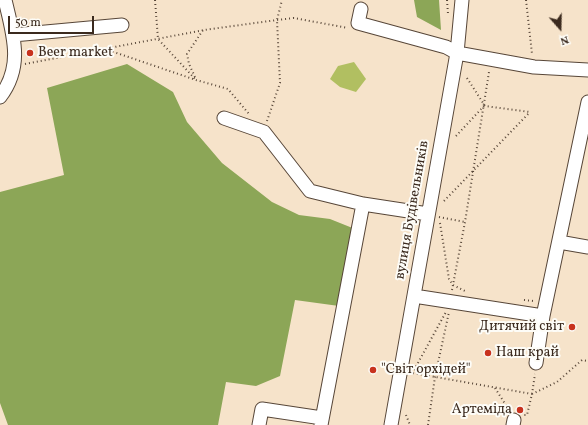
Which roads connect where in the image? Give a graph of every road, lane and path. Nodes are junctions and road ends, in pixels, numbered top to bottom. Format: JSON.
{"nodes":[{"id":1,"x":4,"y":0,"type":"edge"},
{"id":2,"x":155,"y":0,"type":"edge"},
{"id":3,"x":282,"y":0,"type":"edge"},
{"id":4,"x":462,"y":0,"type":"edge"},
{"id":5,"x":526,"y":0,"type":"edge"},
{"id":6,"x":361,"y":9,"type":"dead end"},
{"id":7,"x":277,"y":20,"type":"junction"},
{"id":8,"x":358,"y":23,"type":"junction"},
{"id":9,"x":122,"y":25,"type":"dead end"},
{"id":10,"x":204,"y":30,"type":"junction"},
{"id":11,"x":13,"y":35,"type":"junction"},
{"id":12,"x":158,"y":39,"type":"junction"},
{"id":13,"x":104,"y":49,"type":"junction"},
{"id":14,"x":457,"y":53,"type":"junction"},
{"id":15,"x":491,"y":60,"type":"junction"},
{"id":16,"x":15,"y":66,"type":"junction"},
{"id":17,"x":534,"y":67,"type":"junction"},
{"id":18,"x":588,"y":70,"type":"edge"},
{"id":19,"x":467,"y":78,"type":"dead end"},
{"id":20,"x":196,"y":80,"type":"junction"},
{"id":21,"x":0,"y":97,"type":"edge"},
{"id":22,"x":588,"y":102,"type":"edge"},
{"id":23,"x":485,"y":106,"type":"junction"},
{"id":24,"x":224,"y":118,"type":"dead end"},
{"id":25,"x":264,"y":132,"type":"junction"},
{"id":26,"x":456,"y":136,"type":"dead end"},
{"id":27,"x":473,"y":172,"type":"junction"},
{"id":28,"x":443,"y":202,"type":"dead end"},
{"id":29,"x":363,"y":204,"type":"junction"},
{"id":30,"x":428,"y":214,"type":"junction"},
{"id":31,"x":465,"y":222,"type":"junction"},
{"id":32,"x":559,"y":242,"type":"junction"},
{"id":33,"x":588,"y":247,"type":"edge"},
{"id":34,"x":453,"y":285,"type":"junction"},
{"id":35,"x":466,"y":291,"type":"dead end"},
{"id":36,"x":414,"y":296,"type":"junction"},
{"id":37,"x":517,"y":299,"type":"dead end"},
{"id":38,"x":451,"y":302,"type":"junction"},
{"id":39,"x":547,"y":302,"type":"junction"},
{"id":40,"x":543,"y":316,"type":"junction"},
{"id":41,"x":588,"y":361,"type":"edge"},
{"id":42,"x":536,"y":363,"type":"joint"},
{"id":43,"x":435,"y":377,"type":"junction"},
{"id":44,"x":494,"y":388,"type":"junction"},
{"id":45,"x":532,"y":394,"type":"junction"},
{"id":46,"x":406,"y":415,"type":"dead end"},
{"id":47,"x":515,"y":418,"type":"edge"},
{"id":48,"x":322,"y":422,"type":"edge"},
{"id":49,"x":259,"y":425,"type":"edge"},
{"id":50,"x":392,"y":425,"type":"edge"},
{"id":51,"x":410,"y":425,"type":"edge"},
{"id":52,"x":428,"y":425,"type":"edge"}],
"edges":[{"from":1,"to":11,"type":"street"},
{"from":2,"to":12,"type":"path"},
{"from":3,"to":7,"type":"path"},
{"from":4,"to":14,"type":"street","name":"вулиця Будівельників"},
{"from":5,"to":17,"type":"path"},
{"from":6,"to":8,"type":"street"},
{"from":7,"to":8,"type":"path"},
{"from":7,"to":10,"type":"path"},
{"from":7,"to":25,"type":"path"},
{"from":8,"to":14,"type":"street"},
{"from":9,"to":11,"type":"street"},
{"from":10,"to":12,"type":"path"},
{"from":10,"to":20,"type":"path"},
{"from":11,"to":16,"type":"street"},
{"from":12,"to":13,"type":"path"},
{"from":12,"to":20,"type":"path"},
{"from":13,"to":16,"type":"path"},
{"from":13,"to":20,"type":"path"},
{"from":14,"to":15,"type":"street"},
{"from":14,"to":30,"type":"street","name":"вулиця Будівельників"},
{"from":15,"to":17,"type":"street"},
{"from":15,"to":23,"type":"path"},
{"from":16,"to":21,"type":"street"},
{"from":17,"to":18,"type":"street"},
{"from":19,"to":23,"type":"path"},
{"from":20,"to":25,"type":"path"},
{"from":22,"to":32,"type":"street"},
{"from":23,"to":26,"type":"path"},
{"from":23,"to":27,"type":"path"},
{"from":23,"to":27,"type":"path"},
{"from":24,"to":25,"type":"street"},
{"from":25,"to":29,"type":"street"},
{"from":27,"to":28,"type":"path"},
{"from":27,"to":31,"type":"path"},
{"from":29,"to":30,"type":"street"},
{"from":29,"to":48,"type":"street"},
{"from":30,"to":36,"type":"street","name":"вулиця Будівельників"},
{"from":31,"to":34,"type":"path"},
{"from":31,"to":34,"type":"path"},
{"from":32,"to":33,"type":"street"},
{"from":32,"to":39,"type":"street"},
{"from":34,"to":35,"type":"path"},
{"from":34,"to":38,"type":"path"},
{"from":36,"to":38,"type":"street"},
{"from":36,"to":50,"type":"street","name":"вулиця Будівельників"},
{"from":37,"to":39,"type":"path"},
{"from":38,"to":40,"type":"street"},
{"from":38,"to":43,"type":"path"},
{"from":38,"to":43,"type":"path"},
{"from":39,"to":40,"type":"street"},
{"from":40,"to":42,"type":"street"},
{"from":41,"to":45,"type":"path"},
{"from":42,"to":45,"type":"path"},
{"from":43,"to":44,"type":"path"},
{"from":43,"to":52,"type":"path"},
{"from":44,"to":45,"type":"path"},
{"from":44,"to":47,"type":"path"},
{"from":45,"to":47,"type":"path"},
{"from":46,"to":51,"type":"path"},
{"from":48,"to":49,"type":"street"}]}
